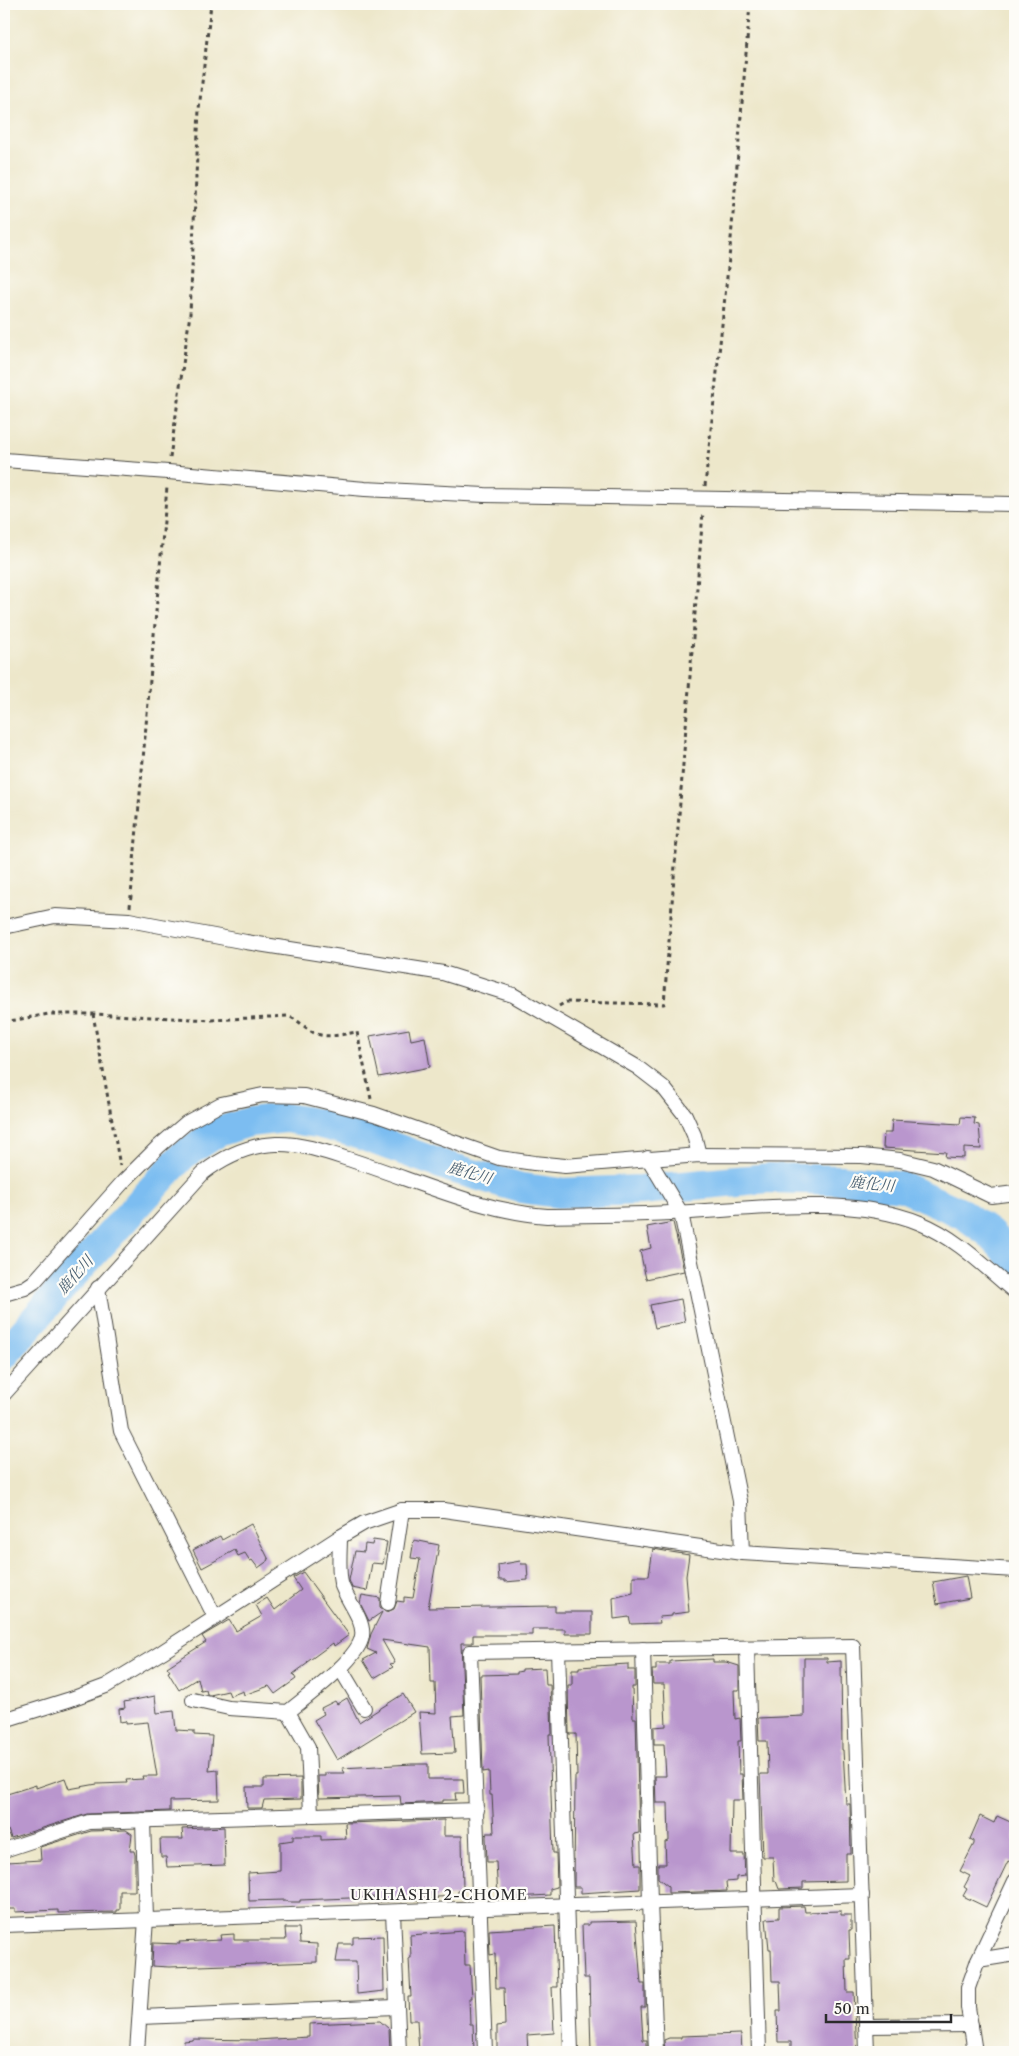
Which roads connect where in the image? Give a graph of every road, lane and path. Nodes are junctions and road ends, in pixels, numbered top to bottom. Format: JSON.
{"nodes":[{"id":1,"x":211,"y":4,"type":"edge"},
{"id":2,"x":750,"y":4,"type":"edge"},
{"id":3,"x":4,"y":460,"type":"edge"},
{"id":4,"x":168,"y":472,"type":"junction"},
{"id":5,"x":704,"y":500,"type":"junction"},
{"id":6,"x":1015,"y":504,"type":"edge"},
{"id":7,"x":129,"y":920,"type":"junction"},
{"id":8,"x":4,"y":927,"type":"edge"},
{"id":9,"x":546,"y":1013,"type":"junction"},
{"id":10,"x":93,"y":1014,"type":"junction"},
{"id":11,"x":4,"y":1022,"type":"edge"},
{"id":12,"x":374,"y":1114,"type":"junction"},
{"id":13,"x":699,"y":1155,"type":"junction"},
{"id":14,"x":650,"y":1162,"type":"junction"},
{"id":15,"x":123,"y":1182,"type":"junction"},
{"id":16,"x":1015,"y":1193,"type":"edge"},
{"id":17,"x":681,"y":1213,"type":"junction"},
{"id":18,"x":98,"y":1288,"type":"junction"},
{"id":19,"x":1015,"y":1292,"type":"edge"},
{"id":20,"x":4,"y":1294,"type":"edge"},
{"id":21,"x":4,"y":1394,"type":"edge"},
{"id":22,"x":402,"y":1510,"type":"junction"},
{"id":23,"x":340,"y":1537,"type":"junction"},
{"id":24,"x":742,"y":1553,"type":"junction"},
{"id":25,"x":1015,"y":1570,"type":"edge"},
{"id":26,"x":388,"y":1603,"type":"dead end"},
{"id":27,"x":215,"y":1617,"type":"junction"},
{"id":28,"x":747,"y":1648,"type":"junction"},
{"id":29,"x":643,"y":1649,"type":"junction"},
{"id":30,"x":558,"y":1650,"type":"junction"},
{"id":31,"x":340,"y":1668,"type":"junction"},
{"id":32,"x":193,"y":1700,"type":"dead end"},
{"id":33,"x":364,"y":1708,"type":"dead end"},
{"id":34,"x":288,"y":1712,"type":"junction"},
{"id":35,"x":4,"y":1720,"type":"edge"},
{"id":36,"x":477,"y":1810,"type":"junction"},
{"id":37,"x":311,"y":1814,"type":"junction"},
{"id":38,"x":143,"y":1820,"type":"junction"},
{"id":39,"x":4,"y":1850,"type":"edge"},
{"id":40,"x":1015,"y":1881,"type":"edge"},
{"id":41,"x":862,"y":1895,"type":"junction"},
{"id":42,"x":755,"y":1899,"type":"junction"},
{"id":43,"x":650,"y":1902,"type":"junction"},
{"id":44,"x":566,"y":1906,"type":"junction"},
{"id":45,"x":480,"y":1908,"type":"junction"},
{"id":46,"x":393,"y":1912,"type":"junction"},
{"id":47,"x":146,"y":1919,"type":"junction"},
{"id":48,"x":4,"y":1925,"type":"edge"},
{"id":49,"x":1015,"y":1954,"type":"edge"},
{"id":50,"x":978,"y":1960,"type":"junction"},
{"id":51,"x":396,"y":2007,"type":"junction"},
{"id":52,"x":140,"y":2018,"type":"junction"},
{"id":53,"x":970,"y":2025,"type":"junction"},
{"id":54,"x":866,"y":2026,"type":"junction"},
{"id":55,"x":137,"y":2052,"type":"edge"},
{"id":56,"x":399,"y":2052,"type":"edge"},
{"id":57,"x":486,"y":2052,"type":"edge"},
{"id":58,"x":571,"y":2052,"type":"edge"},
{"id":59,"x":656,"y":2052,"type":"edge"},
{"id":60,"x":759,"y":2052,"type":"edge"},
{"id":61,"x":867,"y":2052,"type":"edge"},
{"id":62,"x":975,"y":2052,"type":"edge"}],
"edges":[{"from":1,"to":4,"type":"path"},
{"from":2,"to":5,"type":"path"},
{"from":3,"to":4,"type":"street"},
{"from":4,"to":5,"type":"street"},
{"from":4,"to":7,"type":"path"},
{"from":5,"to":6,"type":"street"},
{"from":5,"to":9,"type":"path"},
{"from":7,"to":8,"type":"street"},
{"from":7,"to":9,"type":"street"},
{"from":9,"to":13,"type":"street"},
{"from":10,"to":11,"type":"path"},
{"from":10,"to":12,"type":"path"},
{"from":10,"to":15,"type":"path"},
{"from":12,"to":14,"type":"street"},
{"from":12,"to":15,"type":"street"},
{"from":13,"to":14,"type":"street"},
{"from":13,"to":16,"type":"street"},
{"from":14,"to":17,"type":"street"},
{"from":15,"to":20,"type":"street"},
{"from":17,"to":18,"type":"street"},
{"from":17,"to":19,"type":"street"},
{"from":17,"to":24,"type":"street"},
{"from":18,"to":21,"type":"street"},
{"from":18,"to":27,"type":"street"},
{"from":22,"to":23,"type":"street"},
{"from":22,"to":24,"type":"street"},
{"from":22,"to":26,"type":"street"},
{"from":23,"to":27,"type":"street"},
{"from":23,"to":31,"type":"street"},
{"from":24,"to":25,"type":"street"},
{"from":27,"to":35,"type":"street"},
{"from":28,"to":29,"type":"street"},
{"from":28,"to":41,"type":"street"},
{"from":28,"to":42,"type":"street"},
{"from":29,"to":30,"type":"street"},
{"from":29,"to":43,"type":"street"},
{"from":30,"to":36,"type":"street"},
{"from":30,"to":44,"type":"street"},
{"from":31,"to":33,"type":"street"},
{"from":31,"to":34,"type":"street"},
{"from":32,"to":34,"type":"street"},
{"from":34,"to":37,"type":"street"},
{"from":36,"to":37,"type":"street"},
{"from":36,"to":45,"type":"street"},
{"from":37,"to":38,"type":"street"},
{"from":38,"to":39,"type":"street"},
{"from":38,"to":47,"type":"street"},
{"from":40,"to":50,"type":"street"},
{"from":41,"to":42,"type":"street"},
{"from":41,"to":54,"type":"street"},
{"from":42,"to":43,"type":"street"},
{"from":42,"to":60,"type":"street"},
{"from":43,"to":44,"type":"street"},
{"from":43,"to":59,"type":"street"},
{"from":44,"to":45,"type":"street"},
{"from":44,"to":58,"type":"street"},
{"from":45,"to":46,"type":"street"},
{"from":45,"to":57,"type":"street"},
{"from":46,"to":47,"type":"street"},
{"from":46,"to":51,"type":"street"},
{"from":47,"to":48,"type":"street"},
{"from":47,"to":52,"type":"street"},
{"from":49,"to":50,"type":"street"},
{"from":50,"to":53,"type":"street"},
{"from":51,"to":52,"type":"street"},
{"from":51,"to":56,"type":"street"},
{"from":52,"to":55,"type":"street"},
{"from":53,"to":54,"type":"street"},
{"from":53,"to":62,"type":"street"},
{"from":54,"to":61,"type":"street"}]}
